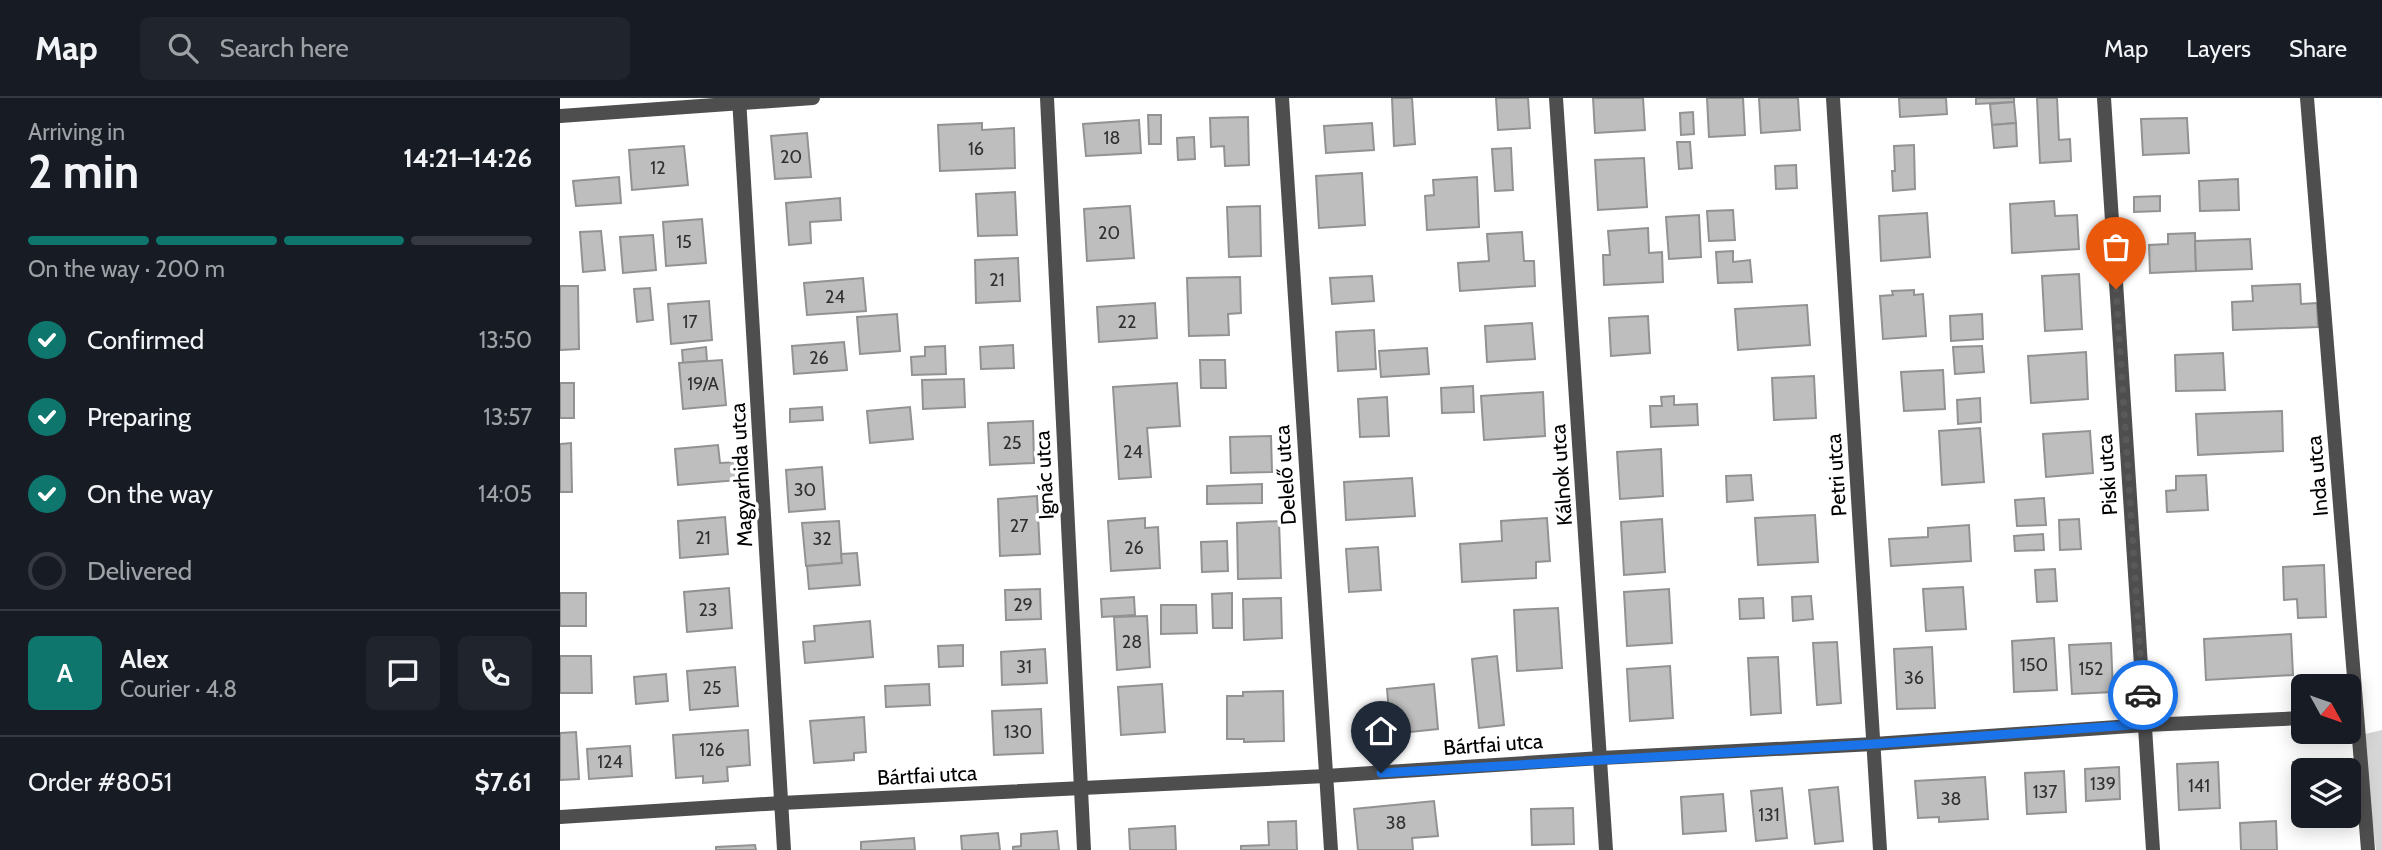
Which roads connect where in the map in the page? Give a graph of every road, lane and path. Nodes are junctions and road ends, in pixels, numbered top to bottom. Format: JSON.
{"nodes":[{"id":1,"x":813,"y":98,"type":"edge"},
{"id":2,"x":1047,"y":98,"type":"edge"},
{"id":3,"x":1282,"y":98,"type":"edge"},
{"id":4,"x":1556,"y":98,"type":"edge"},
{"id":5,"x":1833,"y":98,"type":"edge"},
{"id":6,"x":2104,"y":98,"type":"edge"},
{"id":7,"x":2307,"y":98,"type":"edge"},
{"id":8,"x":739,"y":100,"type":"edge"},
{"id":9,"x":560,"y":116,"type":"edge"},
{"id":10,"x":2350,"y":674,"type":"edge"},
{"id":11,"x":2291,"y":718,"type":"edge"},
{"id":12,"x":2145,"y":724,"type":"junction"},
{"id":13,"x":1874,"y":744,"type":"junction"},
{"id":14,"x":2356,"y":744,"type":"edge"},
{"id":15,"x":1601,"y":758,"type":"junction"},
{"id":16,"x":1326,"y":776,"type":"junction"},
{"id":17,"x":1081,"y":789,"type":"junction"},
{"id":18,"x":781,"y":803,"type":"junction"},
{"id":19,"x":560,"y":817,"type":"edge"},
{"id":20,"x":784,"y":850,"type":"edge"},
{"id":21,"x":1084,"y":850,"type":"edge"},
{"id":22,"x":1331,"y":850,"type":"edge"},
{"id":23,"x":1606,"y":850,"type":"edge"},
{"id":24,"x":1880,"y":850,"type":"edge"},
{"id":25,"x":2153,"y":850,"type":"edge"},
{"id":26,"x":2368,"y":850,"type":"edge"}],
"edges":[{"from":1,"to":8,"type":"street"},
{"from":2,"to":17,"type":"street","name":"Ignác utca"},
{"from":3,"to":16,"type":"street","name":"Delelő utca"},
{"from":4,"to":15,"type":"street","name":"Kálnok utca"},
{"from":5,"to":13,"type":"street","name":"Petri utca"},
{"from":6,"to":12,"type":"street","name":"Piski utca"},
{"from":7,"to":10,"type":"street","name":"Inda utca"},
{"from":8,"to":9,"type":"street"},
{"from":8,"to":18,"type":"street","name":"Magyarhida utca"},
{"from":11,"to":12,"type":"street","name":"Bártfai utca"},
{"from":12,"to":13,"type":"street","name":"Bártfai utca"},
{"from":12,"to":25,"type":"street","name":"Piski utca"},
{"from":13,"to":15,"type":"street","name":"Bártfai utca"},
{"from":13,"to":24,"type":"street","name":"Petri utca"},
{"from":14,"to":26,"type":"street","name":"Inda utca"},
{"from":15,"to":16,"type":"street","name":"Bártfai utca"},
{"from":15,"to":23,"type":"street","name":"Kálnok utca"},
{"from":16,"to":17,"type":"street","name":"Bártfai utca"},
{"from":16,"to":22,"type":"street","name":"Delelő utca"},
{"from":17,"to":18,"type":"street","name":"Bártfai utca"},
{"from":17,"to":21,"type":"street","name":"Ignác utca"},
{"from":18,"to":19,"type":"street","name":"Bártfai utca"},
{"from":18,"to":20,"type":"street","name":"Magyarhida utca"}]}
